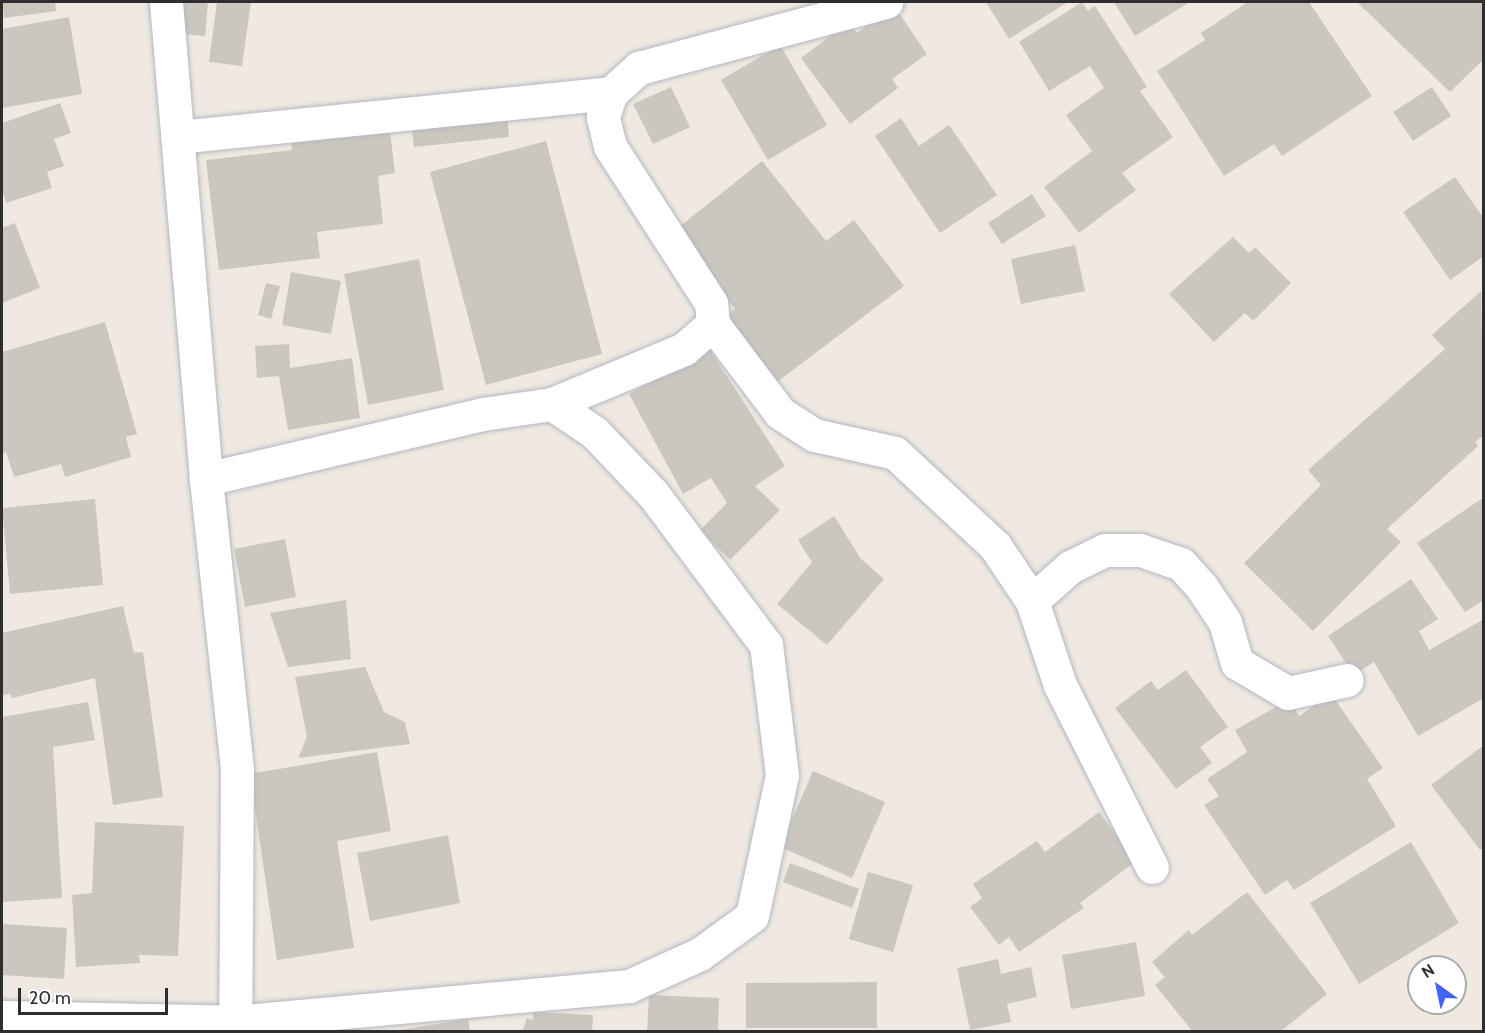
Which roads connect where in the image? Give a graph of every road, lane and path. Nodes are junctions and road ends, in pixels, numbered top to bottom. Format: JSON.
{"nodes":[{"id":1,"x":166,"y":2,"type":"edge"},
{"id":2,"x":886,"y":2,"type":"edge"},
{"id":3,"x":611,"y":93,"type":"junction"},
{"id":4,"x":178,"y":137,"type":"junction"},
{"id":5,"x":713,"y":324,"type":"junction"},
{"id":6,"x":552,"y":404,"type":"junction"},
{"id":7,"x":206,"y":479,"type":"junction"},
{"id":8,"x":1032,"y":601,"type":"junction"},
{"id":9,"x":1347,"y":680,"type":"dead end"},
{"id":10,"x":1152,"y":867,"type":"dead end"},
{"id":11,"x":2,"y":1017,"type":"edge"},
{"id":12,"x":234,"y":1027,"type":"edge"}],
"edges":[{"from":1,"to":4,"type":"street"},
{"from":2,"to":3,"type":"street"},
{"from":3,"to":4,"type":"street"},
{"from":3,"to":5,"type":"street"},
{"from":4,"to":7,"type":"street"},
{"from":5,"to":6,"type":"street"},
{"from":5,"to":8,"type":"street"},
{"from":6,"to":7,"type":"street"},
{"from":6,"to":12,"type":"street"},
{"from":7,"to":12,"type":"street"},
{"from":8,"to":9,"type":"street"},
{"from":8,"to":10,"type":"street"},
{"from":11,"to":12,"type":"street"}]}
